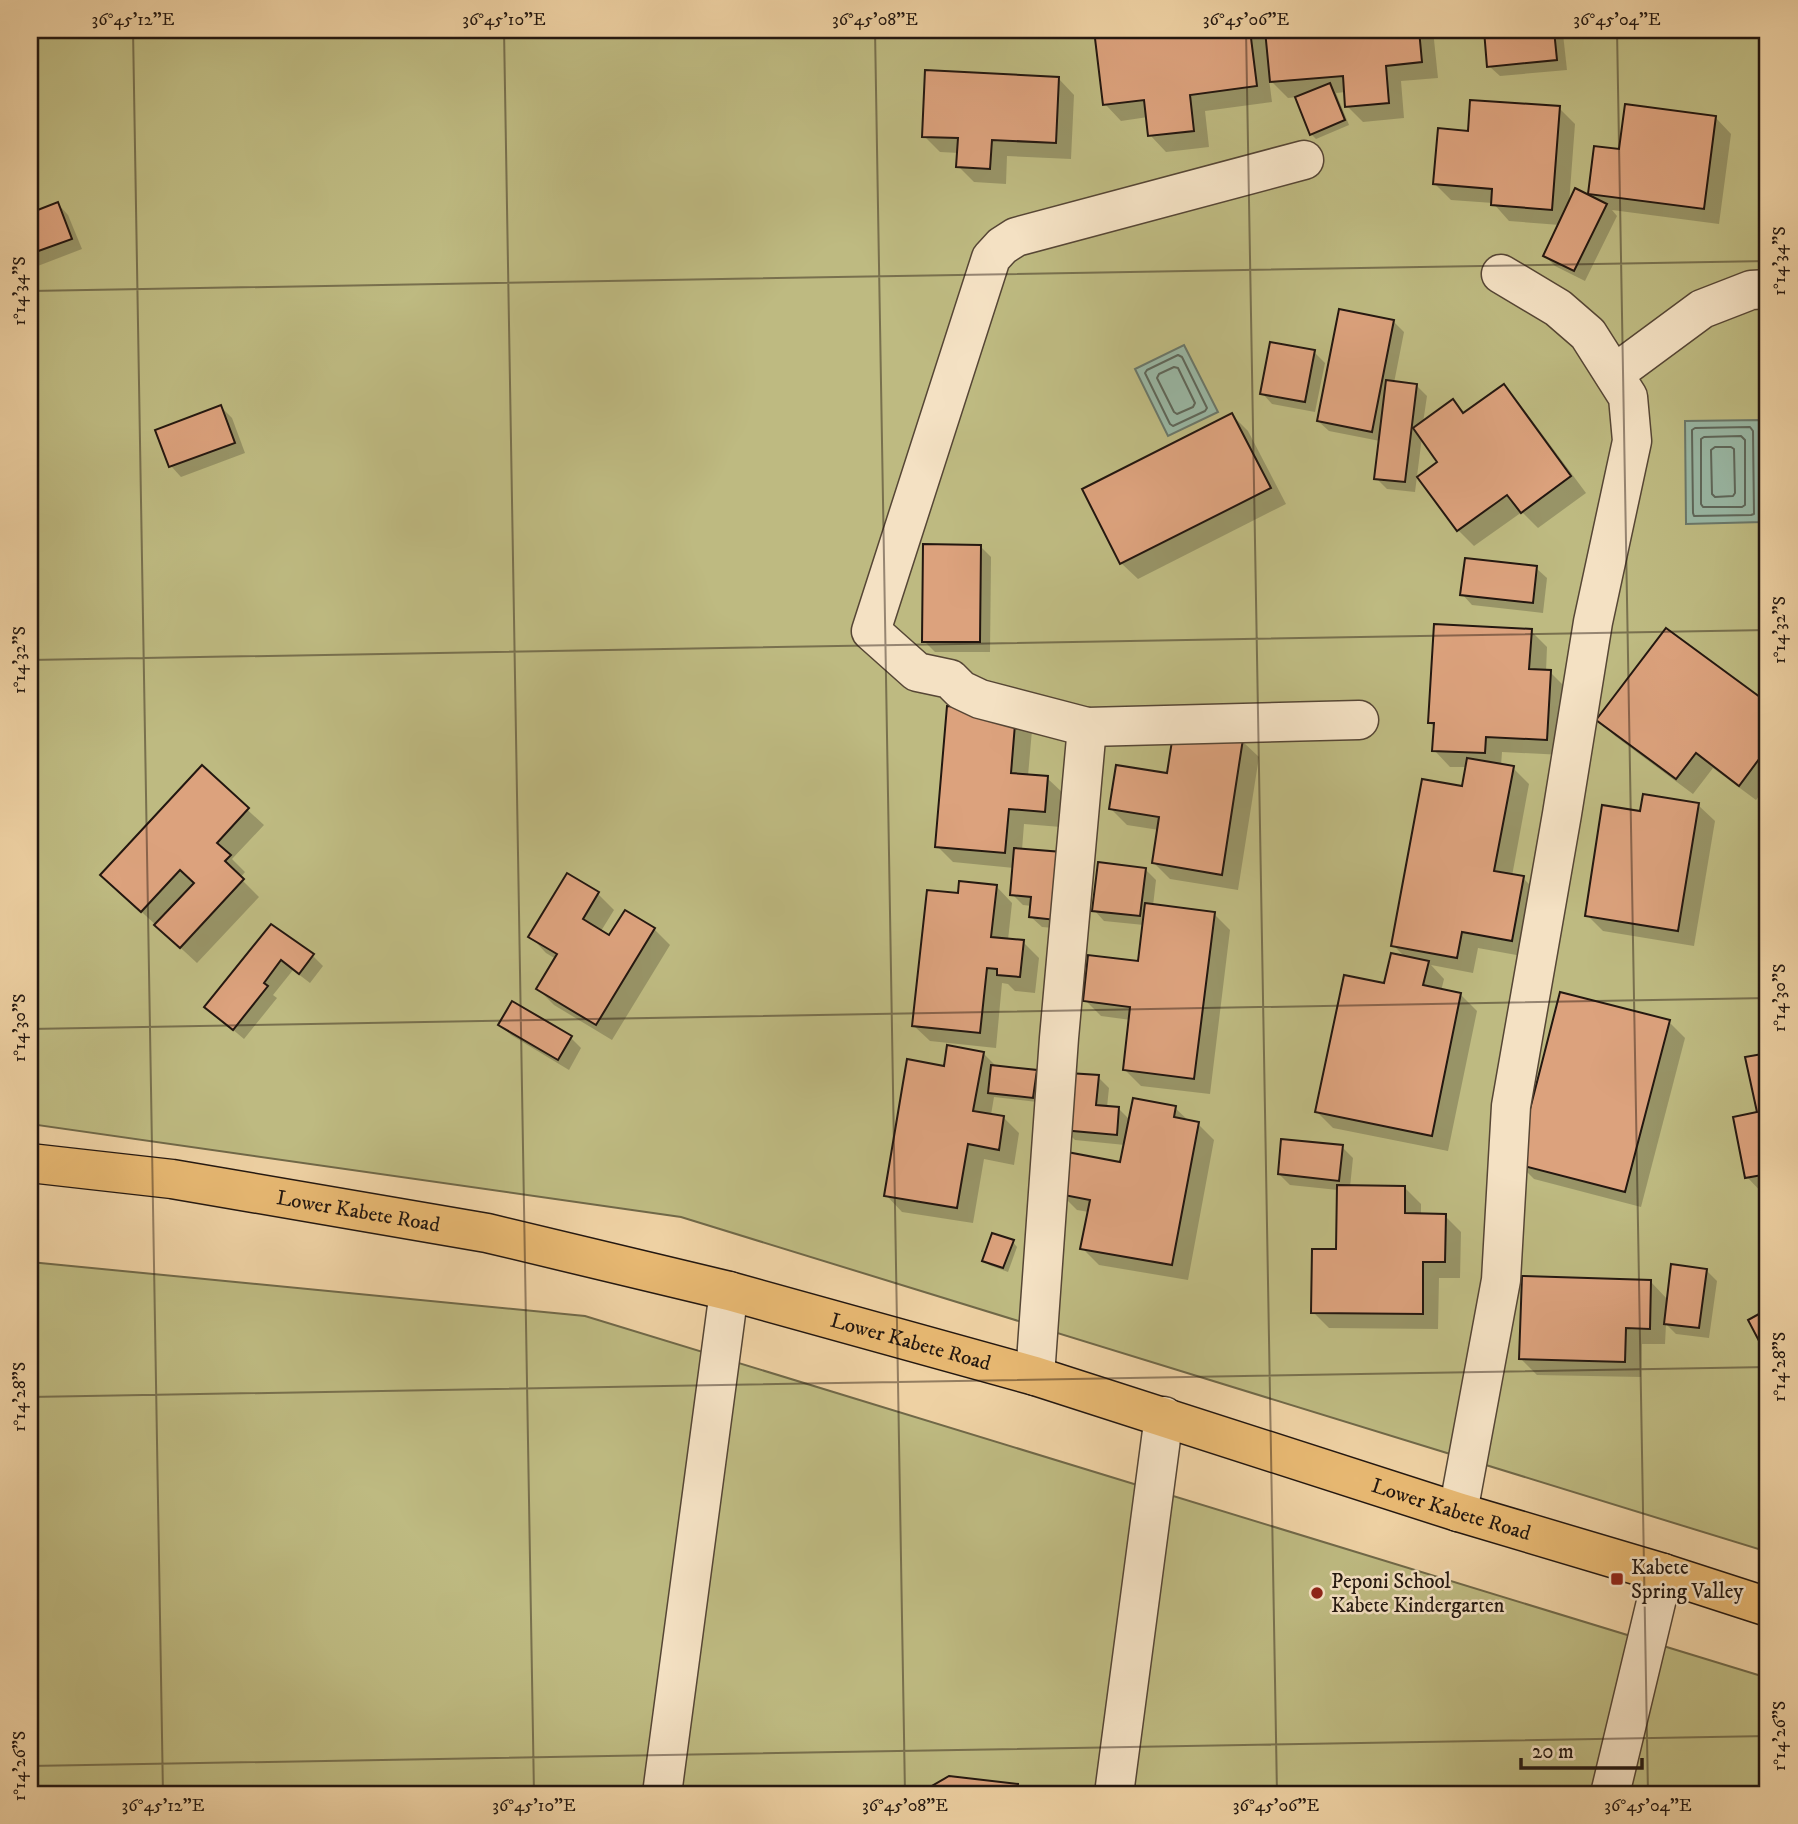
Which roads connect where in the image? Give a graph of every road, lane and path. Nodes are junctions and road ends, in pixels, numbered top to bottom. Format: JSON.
{"nodes":[{"id":1,"x":1304,"y":160,"type":"dead end"},
{"id":2,"x":1501,"y":274,"type":"dead end"},
{"id":3,"x":1768,"y":289,"type":"edge"},
{"id":4,"x":1614,"y":374,"type":"junction"},
{"id":5,"x":1359,"y":720,"type":"dead end"},
{"id":6,"x":1087,"y":727,"type":"junction"},
{"id":7,"x":30,"y":1163,"type":"edge"},
{"id":8,"x":729,"y":1291,"type":"junction"},
{"id":9,"x":1035,"y":1376,"type":"junction"},
{"id":10,"x":1164,"y":1416,"type":"junction"},
{"id":11,"x":1458,"y":1512,"type":"junction"},
{"id":12,"x":1662,"y":1573,"type":"junction"},
{"id":13,"x":1768,"y":1607,"type":"edge"},
{"id":14,"x":662,"y":1794,"type":"edge"},
{"id":15,"x":1114,"y":1794,"type":"edge"},
{"id":16,"x":1610,"y":1794,"type":"edge"}],
"edges":[{"from":1,"to":6,"type":"street"},
{"from":2,"to":4,"type":"street"},
{"from":3,"to":4,"type":"street"},
{"from":4,"to":11,"type":"street"},
{"from":5,"to":6,"type":"street"},
{"from":6,"to":9,"type":"street"},
{"from":7,"to":8,"type":"main road","name":"Lower Kabete Road"},
{"from":8,"to":9,"type":"main road","name":"Lower Kabete Road"},
{"from":8,"to":14,"type":"street"},
{"from":9,"to":10,"type":"main road","name":"Lower Kabete Road"},
{"from":10,"to":11,"type":"main road","name":"Lower Kabete Road"},
{"from":10,"to":15,"type":"street"},
{"from":11,"to":12,"type":"main road","name":"Lower Kabete Road"},
{"from":12,"to":13,"type":"main road","name":"Lower Kabete Road"},
{"from":12,"to":16,"type":"street"}]}
